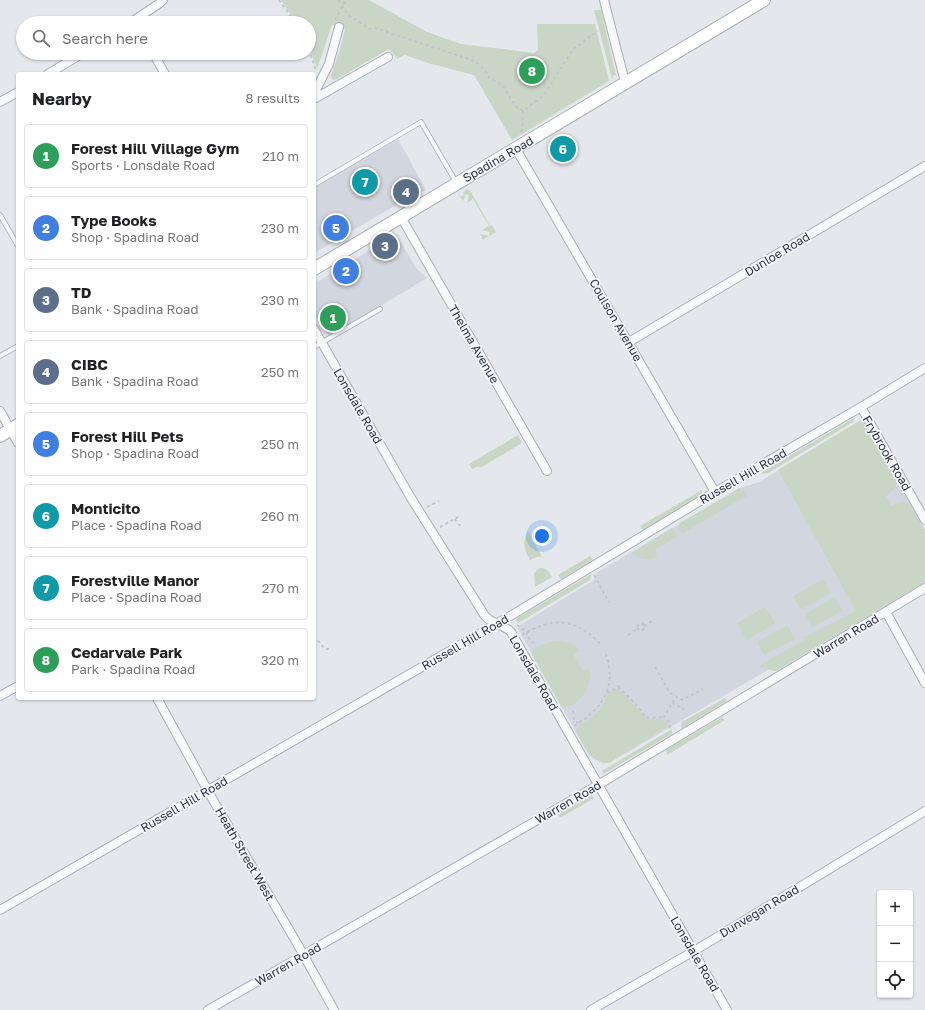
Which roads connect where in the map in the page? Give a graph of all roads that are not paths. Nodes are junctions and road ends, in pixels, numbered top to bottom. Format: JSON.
{"nodes":[{"id":1,"x":163,"y":0,"type":"edge"},
{"id":2,"x":604,"y":0,"type":"edge"},
{"id":3,"x":764,"y":0,"type":"edge"},
{"id":4,"x":141,"y":16,"type":"edge"},
{"id":5,"x":339,"y":27,"type":"road end"},
{"id":6,"x":388,"y":57,"type":"dead end"},
{"id":7,"x":71,"y":60,"type":"edge"},
{"id":8,"x":157,"y":60,"type":"edge"},
{"id":9,"x":51,"y":72,"type":"edge"},
{"id":10,"x":163,"y":72,"type":"edge"},
{"id":11,"x":625,"y":82,"type":"junction"},
{"id":12,"x":316,"y":91,"type":"edge"},
{"id":13,"x":16,"y":93,"type":"edge"},
{"id":14,"x":316,"y":98,"type":"edge"},
{"id":15,"x":0,"y":102,"type":"edge"},
{"id":16,"x":516,"y":149,"type":"junction"},
{"id":17,"x":925,"y":166,"type":"edge"},
{"id":18,"x":456,"y":183,"type":"junction"},
{"id":19,"x":316,"y":184,"type":"edge"},
{"id":20,"x":0,"y":215,"type":"edge"},
{"id":21,"x":401,"y":217,"type":"junction"},
{"id":22,"x":16,"y":243,"type":"edge"},
{"id":23,"x":316,"y":268,"type":"edge"},
{"id":24,"x":380,"y":309,"type":"dead end"},
{"id":25,"x":316,"y":332,"type":"edge"},
{"id":26,"x":322,"y":342,"type":"junction"},
{"id":27,"x":629,"y":342,"type":"junction"},
{"id":28,"x":316,"y":346,"type":"edge"},
{"id":29,"x":16,"y":347,"type":"edge"},
{"id":30,"x":0,"y":356,"type":"edge"},
{"id":31,"x":925,"y":368,"type":"edge"},
{"id":32,"x":861,"y":407,"type":"junction"},
{"id":33,"x":0,"y":411,"type":"edge"},
{"id":34,"x":14,"y":427,"type":"edge"},
{"id":35,"x":0,"y":436,"type":"edge"},
{"id":36,"x":547,"y":471,"type":"dead end"},
{"id":37,"x":715,"y":492,"type":"junction"},
{"id":38,"x":925,"y":520,"type":"edge"},
{"id":39,"x":925,"y":588,"type":"edge"},
{"id":40,"x":886,"y":612,"type":"junction"},
{"id":41,"x":496,"y":624,"type":"junction"},
{"id":42,"x":925,"y":683,"type":"edge"},
{"id":43,"x":16,"y":687,"type":"edge"},
{"id":44,"x":0,"y":696,"type":"edge"},
{"id":45,"x":158,"y":700,"type":"edge"},
{"id":46,"x":598,"y":785,"type":"junction"},
{"id":47,"x":208,"y":789,"type":"junction"},
{"id":48,"x":925,"y":811,"type":"edge"},
{"id":49,"x":0,"y":910,"type":"edge"},
{"id":50,"x":694,"y":951,"type":"junction"},
{"id":51,"x":303,"y":955,"type":"junction"},
{"id":52,"x":208,"y":1010,"type":"edge"},
{"id":53,"x":334,"y":1010,"type":"edge"},
{"id":54,"x":591,"y":1010,"type":"edge"},
{"id":55,"x":727,"y":1010,"type":"edge"}],
"edges":[{"from":1,"to":4,"type":"street"},
{"from":2,"to":11,"type":"street"},
{"from":3,"to":11,"type":"street","name":"Spadina Road"},
{"from":5,"to":12,"type":"street"},
{"from":6,"to":14,"type":"street"},
{"from":7,"to":9,"type":"street"},
{"from":8,"to":10,"type":"street"},
{"from":11,"to":16,"type":"street","name":"Spadina Road"},
{"from":13,"to":15,"type":"street"},
{"from":16,"to":18,"type":"street","name":"Spadina Road"},
{"from":16,"to":27,"type":"street","name":"Coulson Avenue"},
{"from":17,"to":27,"type":"street","name":"Dunloe Road"},
{"from":18,"to":19,"type":"lane"},
{"from":18,"to":21,"type":"street","name":"Spadina Road"},
{"from":20,"to":22,"type":"lane"},
{"from":21,"to":23,"type":"street","name":"Spadina Road"},
{"from":21,"to":36,"type":"street","name":"Thelma Avenue"},
{"from":24,"to":26,"type":"lane"},
{"from":25,"to":26,"type":"street","name":"Lonsdale Road"},
{"from":26,"to":28,"type":"lane"},
{"from":26,"to":41,"type":"street","name":"Lonsdale Road"},
{"from":27,"to":37,"type":"street","name":"Coulson Avenue"},
{"from":29,"to":30,"type":"lane"},
{"from":31,"to":32,"type":"street","name":"Russell Hill Road"},
{"from":32,"to":37,"type":"street","name":"Russell Hill Road"},
{"from":32,"to":38,"type":"street","name":"Frybrook Road"},
{"from":33,"to":34,"type":"street"},
{"from":34,"to":35,"type":"street"},
{"from":37,"to":41,"type":"street","name":"Russell Hill Road"},
{"from":39,"to":40,"type":"street","name":"Warren Road"},
{"from":40,"to":42,"type":"street"},
{"from":40,"to":46,"type":"street","name":"Warren Road"},
{"from":41,"to":46,"type":"street","name":"Lonsdale Road"},
{"from":41,"to":47,"type":"street","name":"Russell Hill Road"},
{"from":43,"to":44,"type":"street"},
{"from":45,"to":47,"type":"street","name":"Heath Street West"},
{"from":46,"to":50,"type":"street","name":"Lonsdale Road"},
{"from":46,"to":51,"type":"street","name":"Warren Road"},
{"from":47,"to":49,"type":"street","name":"Russell Hill Road"},
{"from":47,"to":51,"type":"street","name":"Heath Street West"},
{"from":48,"to":50,"type":"street","name":"Dunvegan Road"},
{"from":50,"to":54,"type":"street","name":"Dunvegan Road"},
{"from":50,"to":55,"type":"street","name":"Lonsdale Road"},
{"from":51,"to":52,"type":"street","name":"Warren Road"},
{"from":51,"to":53,"type":"street","name":"Heath Street West"}]}
